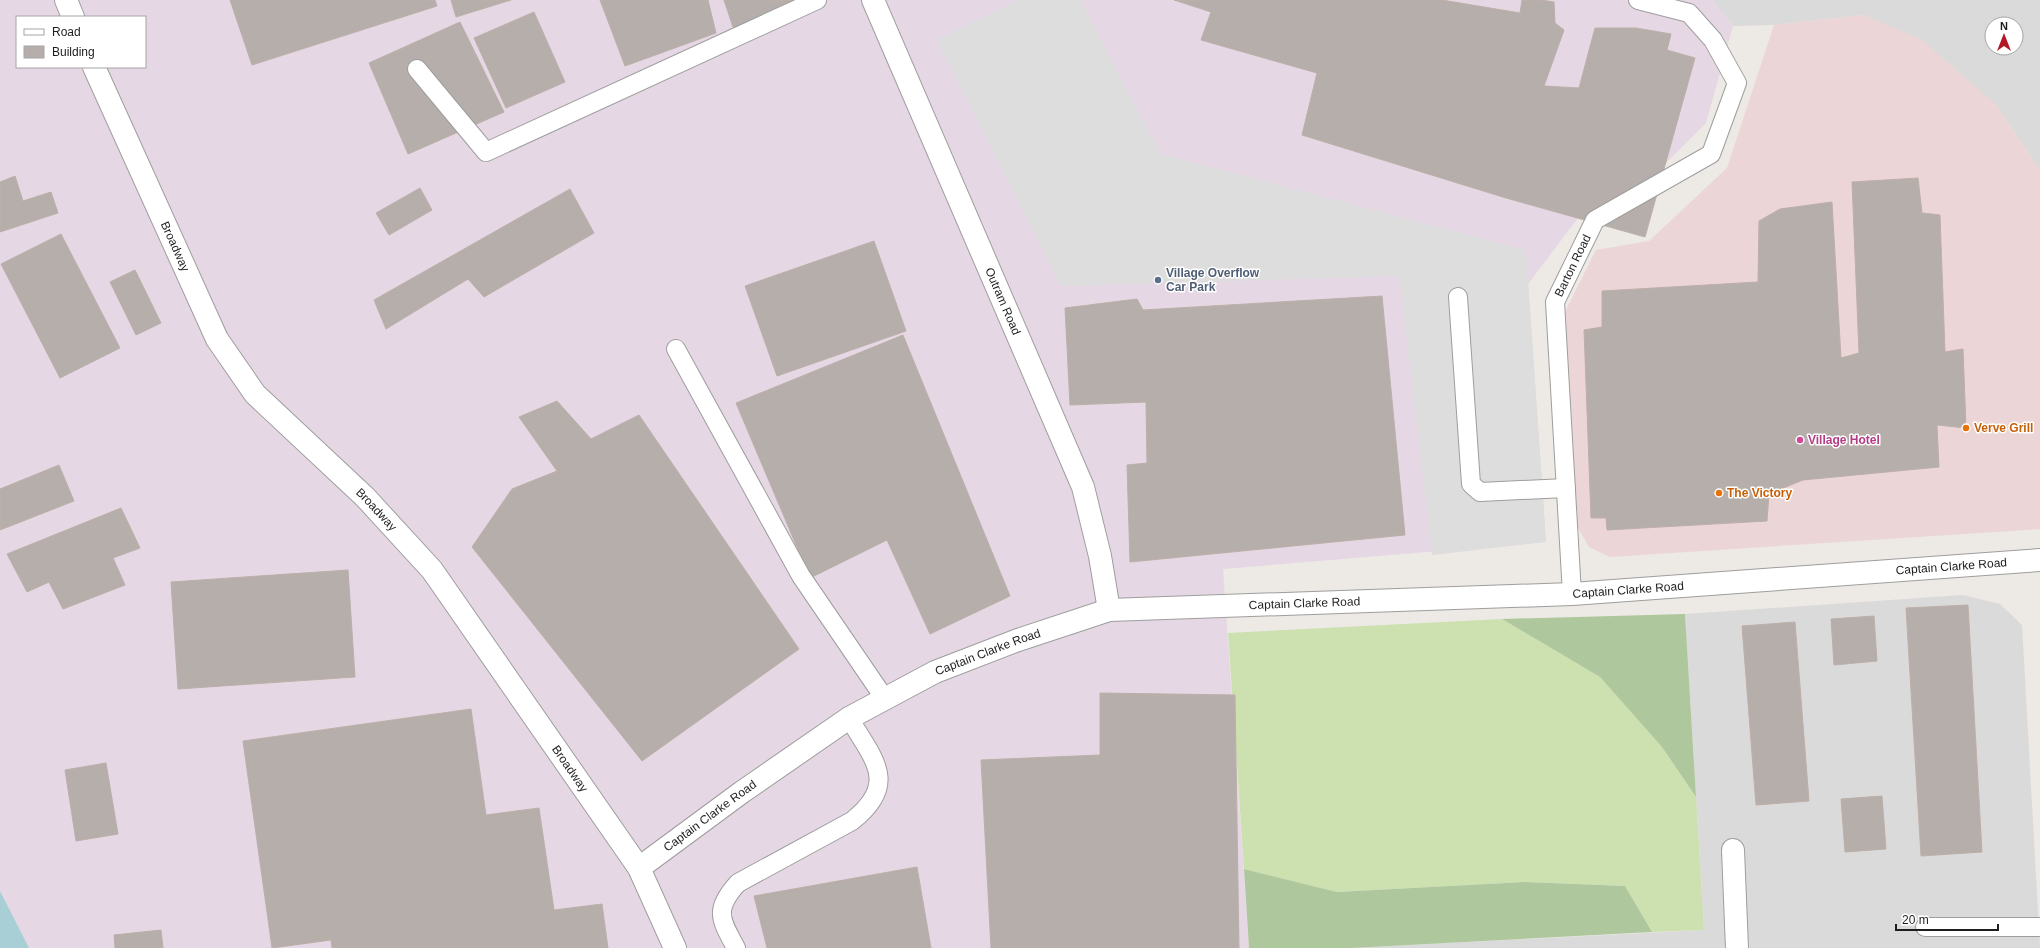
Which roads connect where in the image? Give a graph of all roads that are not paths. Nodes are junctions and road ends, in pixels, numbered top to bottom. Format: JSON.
{"nodes":[{"id":1,"x":66,"y":0,"type":"edge"},
{"id":2,"x":817,"y":0,"type":"edge"},
{"id":3,"x":873,"y":0,"type":"edge"},
{"id":4,"x":1638,"y":0,"type":"edge"},
{"id":5,"x":73,"y":16,"type":"edge"},
{"id":6,"x":94,"y":68,"type":"edge"},
{"id":7,"x":417,"y":69,"type":"dead end"},
{"id":8,"x":1458,"y":297,"type":"dead end"},
{"id":9,"x":676,"y":349,"type":"dead end"},
{"id":10,"x":1566,"y":488,"type":"junction"},
{"id":11,"x":2040,"y":560,"type":"edge"},
{"id":12,"x":1572,"y":594,"type":"junction"},
{"id":13,"x":1109,"y":610,"type":"junction"},
{"id":14,"x":885,"y":698,"type":"junction"},
{"id":15,"x":849,"y":718,"type":"junction"},
{"id":16,"x":1733,"y":850,"type":"dead end"},
{"id":17,"x":639,"y":868,"type":"junction"},
{"id":18,"x":1925,"y":927,"type":"dead end"},
{"id":19,"x":2040,"y":927,"type":"edge"},
{"id":20,"x":675,"y":948,"type":"edge"},
{"id":21,"x":736,"y":948,"type":"edge"},
{"id":22,"x":1737,"y":948,"type":"edge"}],
"edges":[{"from":1,"to":5,"type":"street"},
{"from":2,"to":7,"type":"lane"},
{"from":3,"to":13,"type":"street","name":"Outram Road"},
{"from":4,"to":10,"type":"lane","name":"Barton Road"},
{"from":6,"to":17,"type":"street","name":"Broadway"},
{"from":8,"to":10,"type":"lane"},
{"from":9,"to":14,"type":"lane"},
{"from":10,"to":12,"type":"lane","name":"Barton Road"},
{"from":11,"to":12,"type":"street","name":"Captain Clarke Road"},
{"from":12,"to":13,"type":"street","name":"Captain Clarke Road"},
{"from":13,"to":14,"type":"street","name":"Captain Clarke Road"},
{"from":14,"to":15,"type":"street","name":"Captain Clarke Road"},
{"from":15,"to":17,"type":"street","name":"Captain Clarke Road"},
{"from":15,"to":21,"type":"lane"},
{"from":16,"to":22,"type":"street"},
{"from":17,"to":20,"type":"street","name":"Broadway"},
{"from":18,"to":19,"type":"lane"}]}
